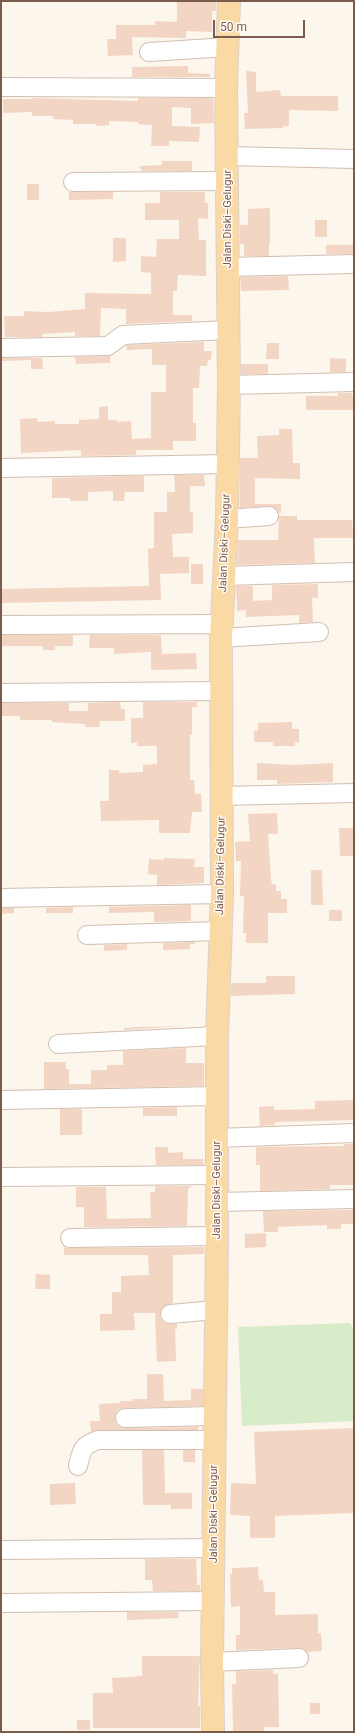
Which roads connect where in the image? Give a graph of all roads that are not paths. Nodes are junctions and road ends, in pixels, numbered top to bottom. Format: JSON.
{"nodes":[{"id":1,"x":229,"y":1,"type":"edge"},
{"id":2,"x":228,"y":47,"type":"junction"},
{"id":3,"x":149,"y":52,"type":"dead end"},
{"id":4,"x":1,"y":87,"type":"edge"},
{"id":5,"x":226,"y":88,"type":"junction"},
{"id":6,"x":227,"y":156,"type":"junction"},
{"id":7,"x":354,"y":159,"type":"edge"},
{"id":8,"x":227,"y":181,"type":"junction"},
{"id":9,"x":73,"y":182,"type":"dead end"},
{"id":10,"x":354,"y":264,"type":"edge"},
{"id":11,"x":228,"y":267,"type":"junction"},
{"id":12,"x":228,"y":330,"type":"junction"},
{"id":13,"x":1,"y":348,"type":"edge"},
{"id":14,"x":354,"y":382,"type":"edge"},
{"id":15,"x":229,"y":385,"type":"junction"},
{"id":16,"x":228,"y":464,"type":"junction"},
{"id":17,"x":1,"y":468,"type":"edge"},
{"id":18,"x":269,"y":516,"type":"dead end"},
{"id":19,"x":226,"y":519,"type":"junction"},
{"id":20,"x":354,"y":572,"type":"edge"},
{"id":21,"x":224,"y":576,"type":"junction"},
{"id":22,"x":1,"y":625,"type":"edge"},
{"id":23,"x":222,"y":631,"type":"junction"},
{"id":24,"x":320,"y":632,"type":"dead end"},
{"id":25,"x":221,"y":690,"type":"junction"},
{"id":26,"x":1,"y":693,"type":"edge"},
{"id":27,"x":354,"y":794,"type":"edge"},
{"id":28,"x":221,"y":796,"type":"junction"},
{"id":29,"x":222,"y":894,"type":"junction"},
{"id":30,"x":1,"y":898,"type":"edge"},
{"id":31,"x":220,"y":931,"type":"junction"},
{"id":32,"x":87,"y":935,"type":"dead end"},
{"id":33,"x":217,"y":1036,"type":"junction"},
{"id":34,"x":58,"y":1044,"type":"dead end"},
{"id":35,"x":217,"y":1096,"type":"junction"},
{"id":36,"x":1,"y":1100,"type":"edge"},
{"id":37,"x":354,"y":1133,"type":"edge"},
{"id":38,"x":217,"y":1138,"type":"junction"},
{"id":39,"x":217,"y":1174,"type":"junction"},
{"id":40,"x":1,"y":1177,"type":"edge"},
{"id":41,"x":354,"y":1199,"type":"edge"},
{"id":42,"x":218,"y":1202,"type":"junction"},
{"id":43,"x":217,"y":1236,"type":"junction"},
{"id":44,"x":70,"y":1238,"type":"dead end"},
{"id":45,"x":216,"y":1310,"type":"junction"},
{"id":46,"x":170,"y":1314,"type":"dead end"},
{"id":47,"x":215,"y":1416,"type":"junction"},
{"id":48,"x":125,"y":1418,"type":"dead end"},
{"id":49,"x":214,"y":1440,"type":"junction"},
{"id":50,"x":78,"y":1466,"type":"dead end"},
{"id":51,"x":214,"y":1548,"type":"junction"},
{"id":52,"x":1,"y":1550,"type":"edge"},
{"id":53,"x":213,"y":1601,"type":"junction"},
{"id":54,"x":1,"y":1603,"type":"edge"},
{"id":55,"x":299,"y":1658,"type":"dead end"},
{"id":56,"x":212,"y":1662,"type":"junction"},
{"id":57,"x":212,"y":1732,"type":"edge"}],
"edges":[{"from":1,"to":2,"type":"main road","name":"Jalan Diski–Gelugur"},
{"from":2,"to":3,"type":"street"},
{"from":2,"to":5,"type":"main road","name":"Jalan Diski–Gelugur"},
{"from":4,"to":5,"type":"street"},
{"from":5,"to":6,"type":"main road","name":"Jalan Diski–Gelugur"},
{"from":6,"to":7,"type":"street"},
{"from":6,"to":8,"type":"main road","name":"Jalan Diski–Gelugur"},
{"from":8,"to":9,"type":"street"},
{"from":8,"to":11,"type":"main road","name":"Jalan Diski–Gelugur"},
{"from":10,"to":11,"type":"street"},
{"from":11,"to":12,"type":"main road","name":"Jalan Diski–Gelugur"},
{"from":12,"to":13,"type":"street"},
{"from":12,"to":15,"type":"main road","name":"Jalan Diski–Gelugur"},
{"from":14,"to":15,"type":"street"},
{"from":15,"to":16,"type":"main road","name":"Jalan Diski–Gelugur"},
{"from":16,"to":17,"type":"street"},
{"from":16,"to":19,"type":"main road","name":"Jalan Diski–Gelugur"},
{"from":18,"to":19,"type":"street"},
{"from":19,"to":21,"type":"main road","name":"Jalan Diski–Gelugur"},
{"from":20,"to":21,"type":"street"},
{"from":21,"to":23,"type":"main road","name":"Jalan Diski–Gelugur"},
{"from":22,"to":23,"type":"street"},
{"from":23,"to":24,"type":"street"},
{"from":23,"to":25,"type":"main road","name":"Jalan Diski–Gelugur"},
{"from":25,"to":26,"type":"street"},
{"from":25,"to":28,"type":"main road","name":"Jalan Diski–Gelugur"},
{"from":27,"to":28,"type":"street"},
{"from":28,"to":29,"type":"main road","name":"Jalan Diski–Gelugur"},
{"from":29,"to":30,"type":"street"},
{"from":29,"to":31,"type":"main road","name":"Jalan Diski–Gelugur"},
{"from":31,"to":32,"type":"street"},
{"from":31,"to":33,"type":"main road","name":"Jalan Diski–Gelugur"},
{"from":33,"to":34,"type":"street"},
{"from":33,"to":35,"type":"main road","name":"Jalan Diski–Gelugur"},
{"from":35,"to":36,"type":"street"},
{"from":35,"to":38,"type":"main road","name":"Jalan Diski–Gelugur"},
{"from":37,"to":38,"type":"street"},
{"from":38,"to":39,"type":"main road","name":"Jalan Diski–Gelugur"},
{"from":39,"to":40,"type":"street"},
{"from":39,"to":42,"type":"main road","name":"Jalan Diski–Gelugur"},
{"from":41,"to":42,"type":"street"},
{"from":42,"to":43,"type":"main road","name":"Jalan Diski–Gelugur"},
{"from":43,"to":44,"type":"street"},
{"from":43,"to":45,"type":"main road","name":"Jalan Diski–Gelugur"},
{"from":45,"to":46,"type":"street"},
{"from":45,"to":47,"type":"main road","name":"Jalan Diski–Gelugur"},
{"from":47,"to":48,"type":"street"},
{"from":47,"to":49,"type":"main road","name":"Jalan Diski–Gelugur"},
{"from":49,"to":50,"type":"street"},
{"from":49,"to":51,"type":"main road","name":"Jalan Diski–Gelugur"},
{"from":51,"to":52,"type":"street"},
{"from":51,"to":53,"type":"main road","name":"Jalan Diski–Gelugur"},
{"from":53,"to":54,"type":"street"},
{"from":53,"to":56,"type":"main road","name":"Jalan Diski–Gelugur"},
{"from":55,"to":56,"type":"street"},
{"from":56,"to":57,"type":"main road","name":"Jalan Diski–Gelugur"}]}
